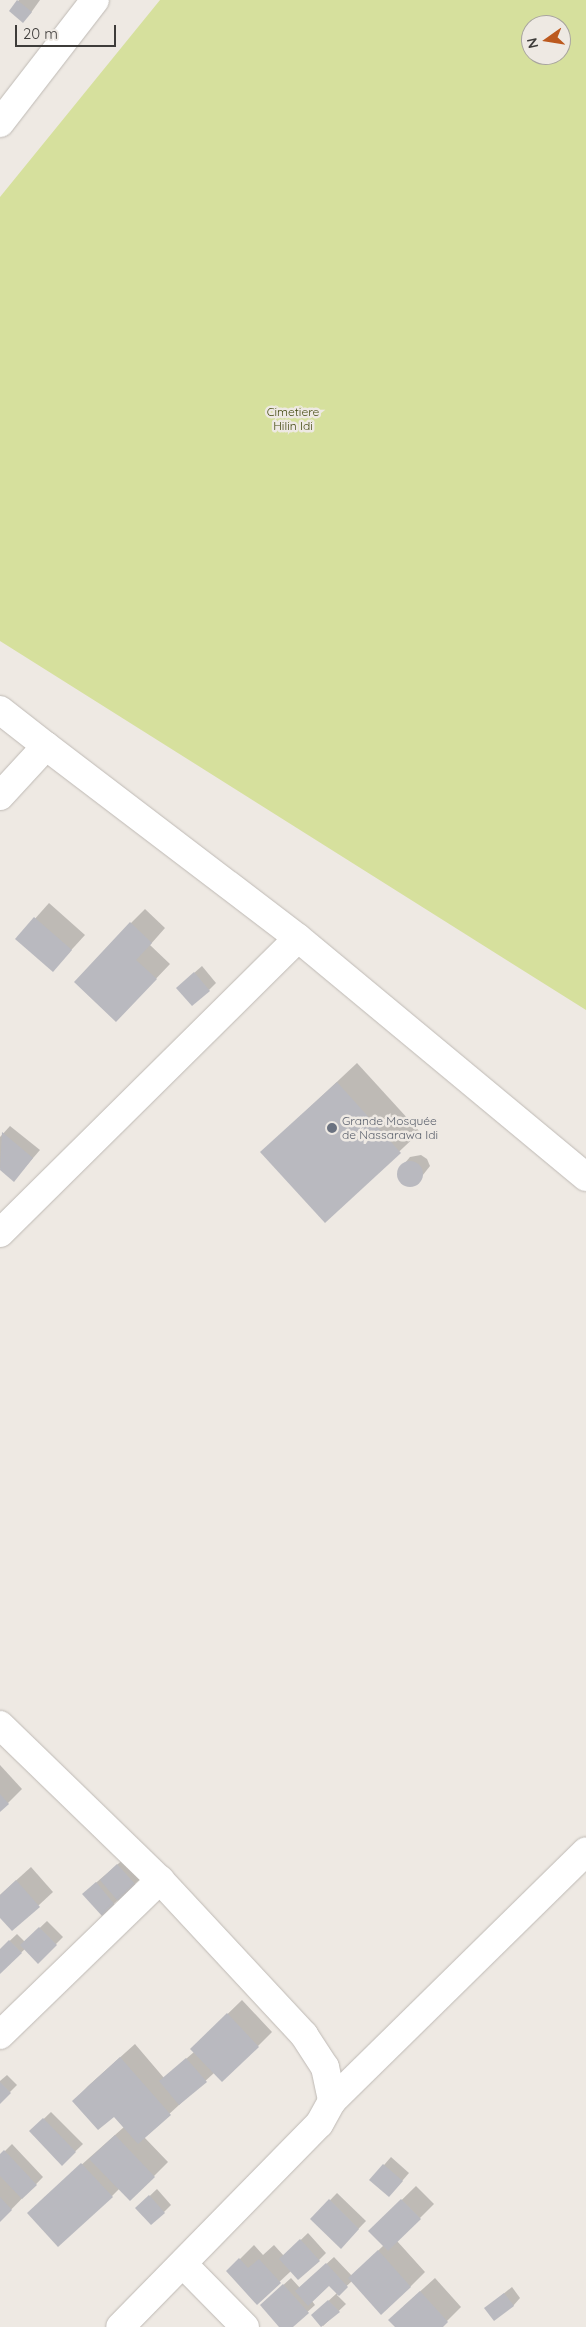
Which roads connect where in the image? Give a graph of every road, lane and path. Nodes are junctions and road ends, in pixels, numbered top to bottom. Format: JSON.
{"nodes":[{"id":1,"x":95,"y":0,"type":"edge"},
{"id":2,"x":0,"y":123,"type":"edge"},
{"id":3,"x":0,"y":710,"type":"edge"},
{"id":4,"x":46,"y":746,"type":"junction"},
{"id":5,"x":0,"y":796,"type":"edge"},
{"id":6,"x":298,"y":938,"type":"junction"},
{"id":7,"x":586,"y":1177,"type":"edge"},
{"id":8,"x":0,"y":1233,"type":"edge"},
{"id":9,"x":0,"y":1725,"type":"edge"},
{"id":10,"x":586,"y":1851,"type":"edge"},
{"id":11,"x":160,"y":1880,"type":"junction"},
{"id":12,"x":0,"y":2035,"type":"edge"},
{"id":13,"x":332,"y":2101,"type":"junction"},
{"id":14,"x":184,"y":2266,"type":"junction"},
{"id":15,"x":120,"y":2327,"type":"edge"},
{"id":16,"x":245,"y":2327,"type":"edge"}],
"edges":[{"from":1,"to":2,"type":"street"},
{"from":3,"to":4,"type":"street"},
{"from":4,"to":5,"type":"street"},
{"from":4,"to":6,"type":"street"},
{"from":6,"to":7,"type":"street"},
{"from":6,"to":8,"type":"street"},
{"from":9,"to":11,"type":"street"},
{"from":10,"to":13,"type":"street"},
{"from":11,"to":12,"type":"street"},
{"from":11,"to":13,"type":"street"},
{"from":13,"to":14,"type":"street"},
{"from":14,"to":15,"type":"street"},
{"from":14,"to":16,"type":"street"}]}
